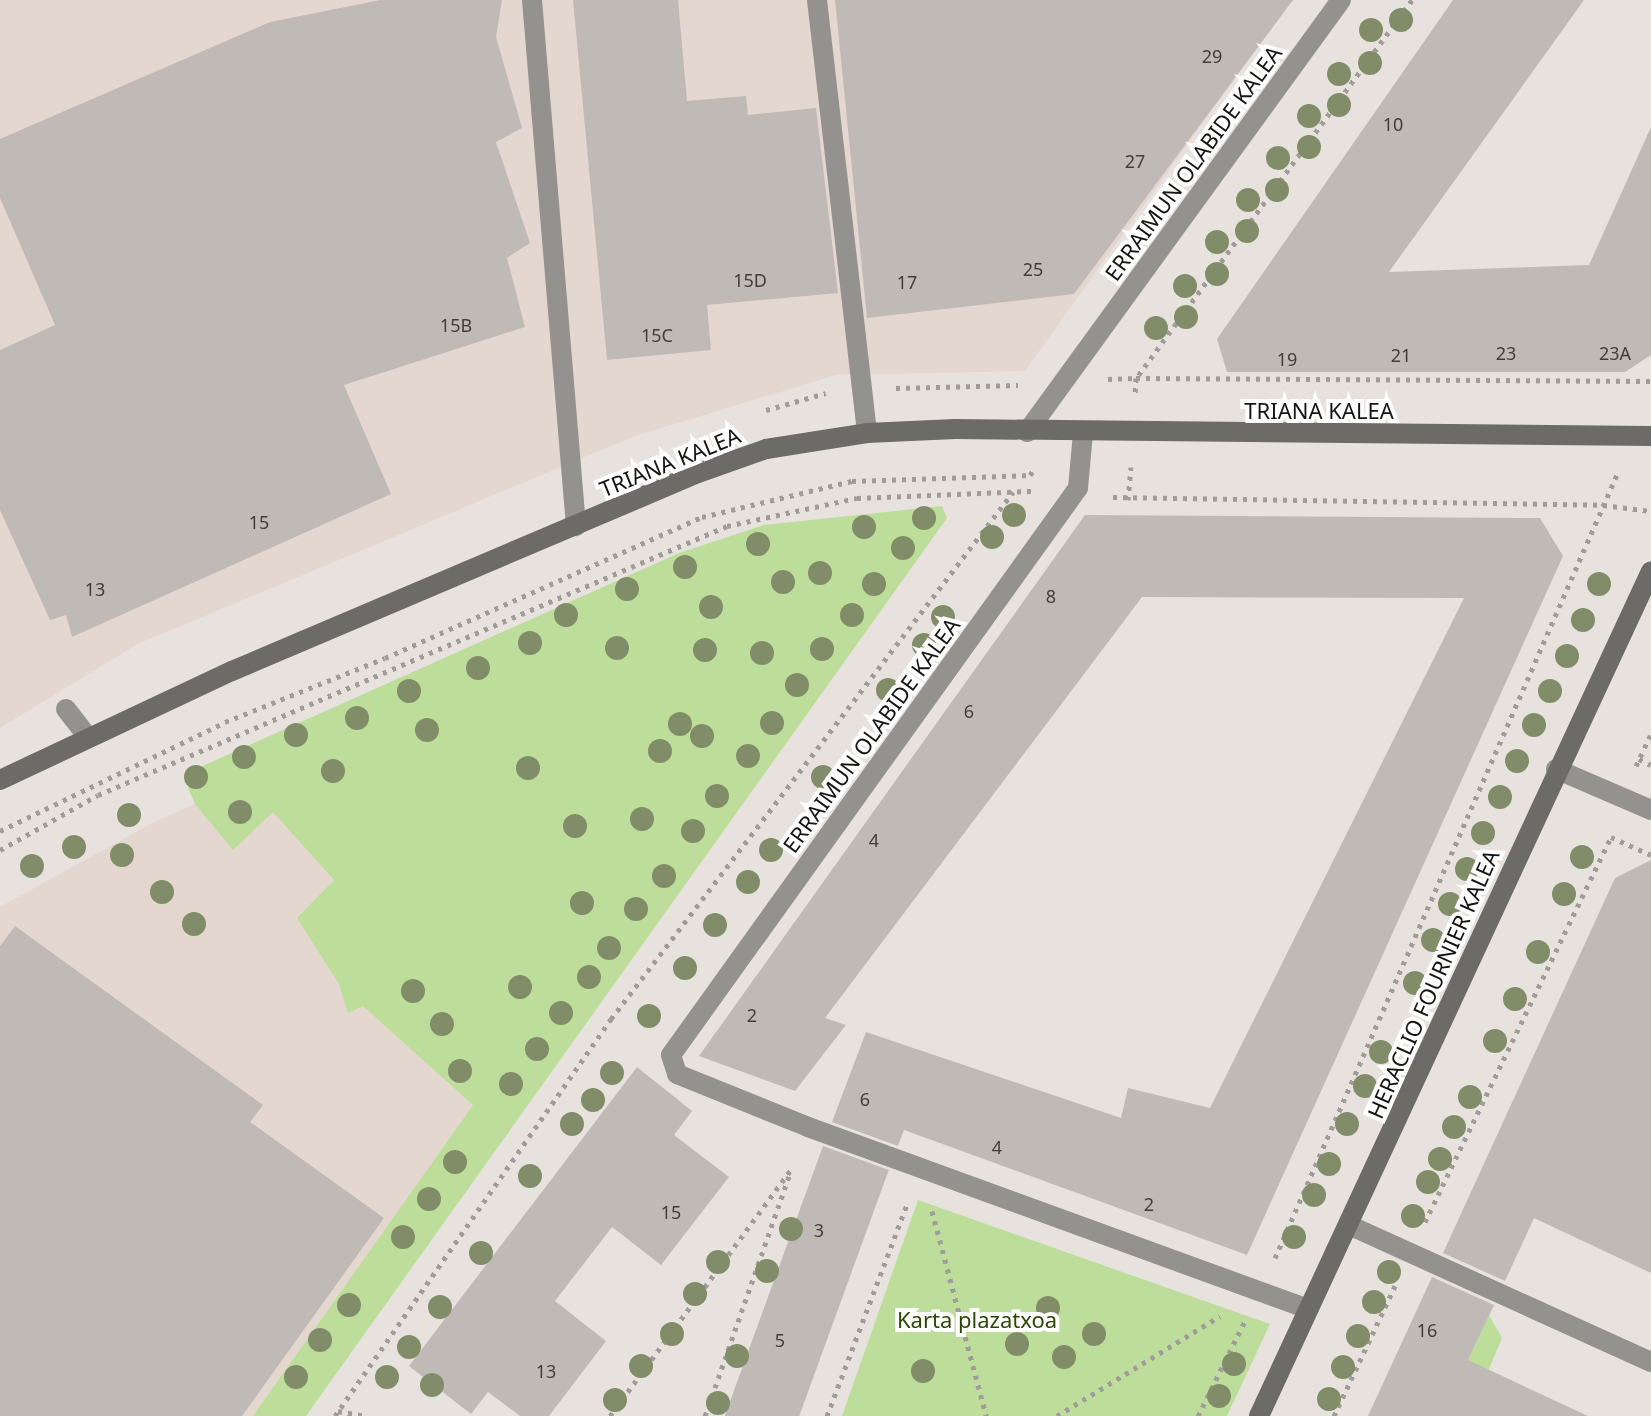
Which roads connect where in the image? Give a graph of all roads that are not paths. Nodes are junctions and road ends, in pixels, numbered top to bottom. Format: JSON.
{"nodes":[{"id":1,"x":532,"y":0,"type":"edge"},
{"id":2,"x":817,"y":0,"type":"edge"},
{"id":3,"x":1341,"y":0,"type":"edge"},
{"id":4,"x":1027,"y":432,"type":"junction"},
{"id":5,"x":867,"y":433,"type":"junction"},
{"id":6,"x":1083,"y":433,"type":"junction"},
{"id":7,"x":1642,"y":437,"type":"edge"},
{"id":8,"x":576,"y":526,"type":"junction"},
{"id":9,"x":1651,"y":571,"type":"edge"},
{"id":10,"x":66,"y":709,"type":"dead end"},
{"id":11,"x":87,"y":736,"type":"junction"},
{"id":12,"x":1556,"y":769,"type":"junction"},
{"id":13,"x":0,"y":780,"type":"edge"},
{"id":14,"x":1651,"y":810,"type":"edge"},
{"id":15,"x":1351,"y":1226,"type":"junction"},
{"id":16,"x":1308,"y":1309,"type":"junction"},
{"id":17,"x":1651,"y":1362,"type":"edge"},
{"id":18,"x":1259,"y":1416,"type":"edge"}],
"edges":[{"from":1,"to":8,"type":"street"},
{"from":2,"to":5,"type":"street"},
{"from":3,"to":4,"type":"street","name":"ERRAIMUN OLABIDE KALEA"},
{"from":4,"to":5,"type":"main road","name":"TRIANA KALEA"},
{"from":4,"to":6,"type":"main road","name":"TRIANA KALEA"},
{"from":5,"to":8,"type":"main road","name":"TRIANA KALEA"},
{"from":6,"to":7,"type":"main road","name":"TRIANA KALEA"},
{"from":6,"to":16,"type":"street","name":"ERRAIMUN OLABIDE KALEA"},
{"from":8,"to":11,"type":"main road","name":"TRIANA KALEA"},
{"from":9,"to":12,"type":"main road","name":"HERACLIO FOURNIER KALEA"},
{"from":10,"to":11,"type":"street"},
{"from":11,"to":13,"type":"main road","name":"TRIANA KALEA"},
{"from":12,"to":14,"type":"street"},
{"from":12,"to":15,"type":"main road","name":"HERACLIO FOURNIER KALEA"},
{"from":15,"to":16,"type":"main road","name":"HERACLIO FOURNIER KALEA"},
{"from":15,"to":17,"type":"street"},
{"from":16,"to":18,"type":"main road","name":"HERACLIO FOURNIER KALEA"}]}
